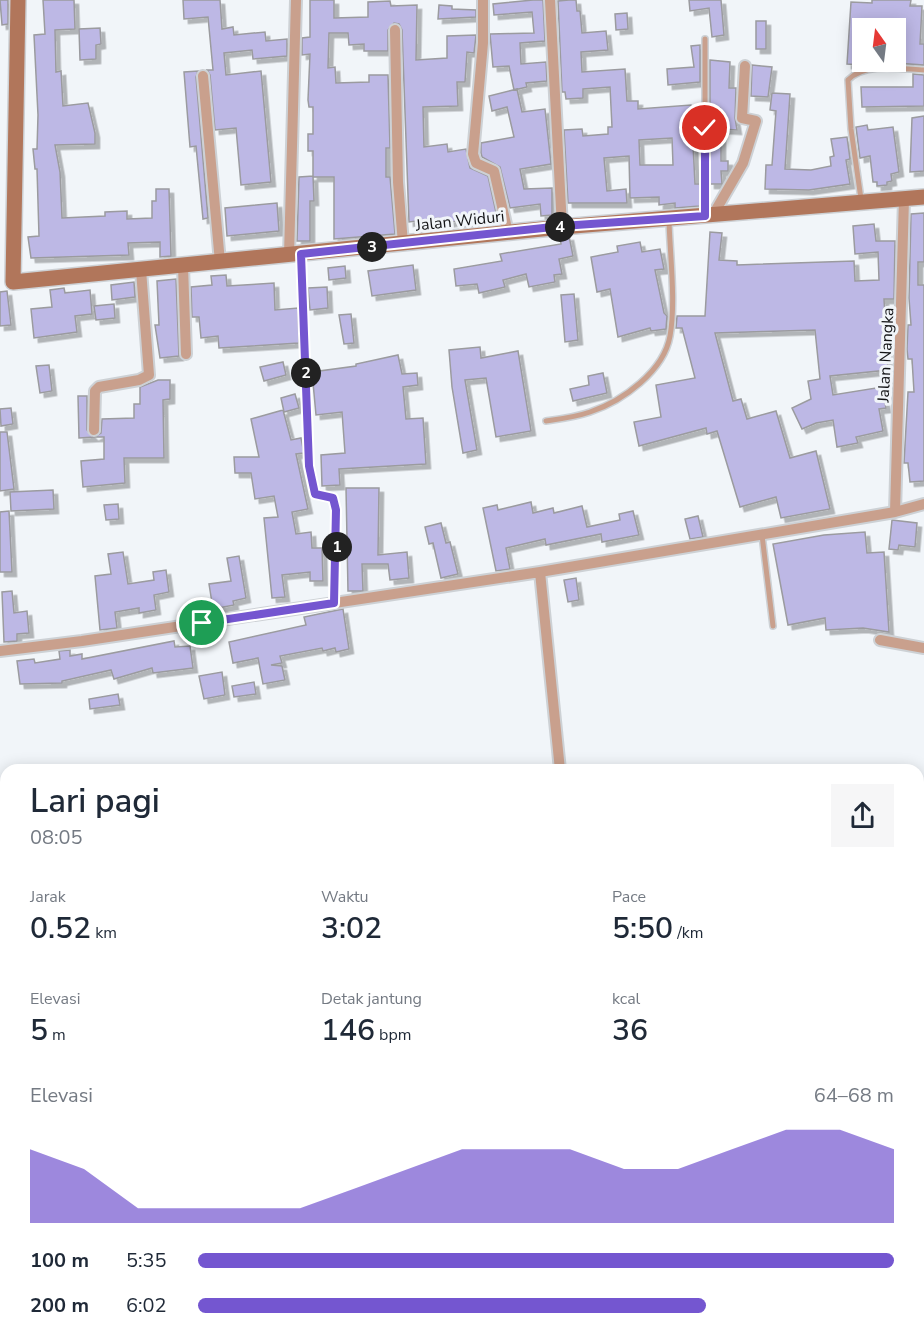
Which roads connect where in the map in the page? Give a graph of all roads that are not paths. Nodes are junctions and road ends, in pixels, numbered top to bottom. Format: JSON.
{"nodes":[{"id":1,"x":18,"y":0,"type":"edge"},
{"id":2,"x":296,"y":0,"type":"edge"},
{"id":3,"x":483,"y":0,"type":"edge"},
{"id":4,"x":550,"y":0,"type":"edge"},
{"id":5,"x":395,"y":30,"type":"dead end"},
{"id":6,"x":705,"y":39,"type":"dead end"},
{"id":7,"x":745,"y":66,"type":"dead end"},
{"id":8,"x":924,"y":70,"type":"edge"},
{"id":9,"x":203,"y":76,"type":"dead end"},
{"id":10,"x":924,"y":197,"type":"edge"},
{"id":11,"x":904,"y":199,"type":"junction"},
{"id":12,"x":861,"y":203,"type":"junction"},
{"id":13,"x":709,"y":216,"type":"junction"},
{"id":14,"x":669,"y":219,"type":"junction"},
{"id":15,"x":562,"y":226,"type":"junction"},
{"id":16,"x":508,"y":233,"type":"junction"},
{"id":17,"x":403,"y":244,"type":"junction"},
{"id":18,"x":295,"y":255,"type":"junction"},
{"id":19,"x":220,"y":262,"type":"junction"},
{"id":20,"x":183,"y":266,"type":"junction"},
{"id":21,"x":141,"y":270,"type":"junction"},
{"id":22,"x":7,"y":283,"type":"edge"},
{"id":23,"x":186,"y":354,"type":"dead end"},
{"id":24,"x":546,"y":422,"type":"dead end"},
{"id":25,"x":94,"y":430,"type":"dead end"},
{"id":26,"x":924,"y":504,"type":"edge"},
{"id":27,"x":895,"y":512,"type":"junction"},
{"id":28,"x":762,"y":535,"type":"junction"},
{"id":29,"x":540,"y":572,"type":"junction"},
{"id":30,"x":334,"y":603,"type":"junction"},
{"id":31,"x":774,"y":626,"type":"dead end"},
{"id":32,"x":880,"y":640,"type":"dead end"},
{"id":33,"x":924,"y":648,"type":"edge"},
{"id":34,"x":0,"y":651,"type":"edge"},
{"id":35,"x":559,"y":764,"type":"edge"}],
"edges":[{"from":1,"to":22,"type":"main road"},
{"from":2,"to":18,"type":"street"},
{"from":3,"to":16,"type":"street"},
{"from":4,"to":15,"type":"street"},
{"from":5,"to":17,"type":"street"},
{"from":6,"to":13,"type":"lane"},
{"from":7,"to":13,"type":"street"},
{"from":8,"to":12,"type":"lane"},
{"from":9,"to":19,"type":"street"},
{"from":10,"to":11,"type":"main road","name":"Jalan Widuri"},
{"from":11,"to":12,"type":"main road","name":"Jalan Widuri"},
{"from":11,"to":27,"type":"street","name":"Jalan Nangka"},
{"from":12,"to":13,"type":"main road","name":"Jalan Widuri"},
{"from":13,"to":14,"type":"main road","name":"Jalan Widuri"},
{"from":14,"to":15,"type":"main road","name":"Jalan Widuri"},
{"from":14,"to":24,"type":"lane"},
{"from":15,"to":16,"type":"main road","name":"Jalan Widuri"},
{"from":16,"to":17,"type":"main road","name":"Jalan Widuri"},
{"from":17,"to":18,"type":"main road","name":"Jalan Widuri"},
{"from":18,"to":19,"type":"main road","name":"Jalan Widuri"},
{"from":18,"to":30,"type":"lane"},
{"from":19,"to":20,"type":"main road","name":"Jalan Widuri"},
{"from":20,"to":21,"type":"main road","name":"Jalan Widuri"},
{"from":20,"to":23,"type":"street"},
{"from":21,"to":22,"type":"main road","name":"Jalan Widuri"},
{"from":21,"to":25,"type":"street"},
{"from":26,"to":27,"type":"street"},
{"from":27,"to":28,"type":"street"},
{"from":28,"to":29,"type":"street"},
{"from":28,"to":31,"type":"lane"},
{"from":29,"to":30,"type":"street"},
{"from":29,"to":35,"type":"street"},
{"from":30,"to":34,"type":"street"},
{"from":32,"to":33,"type":"street"}]}
